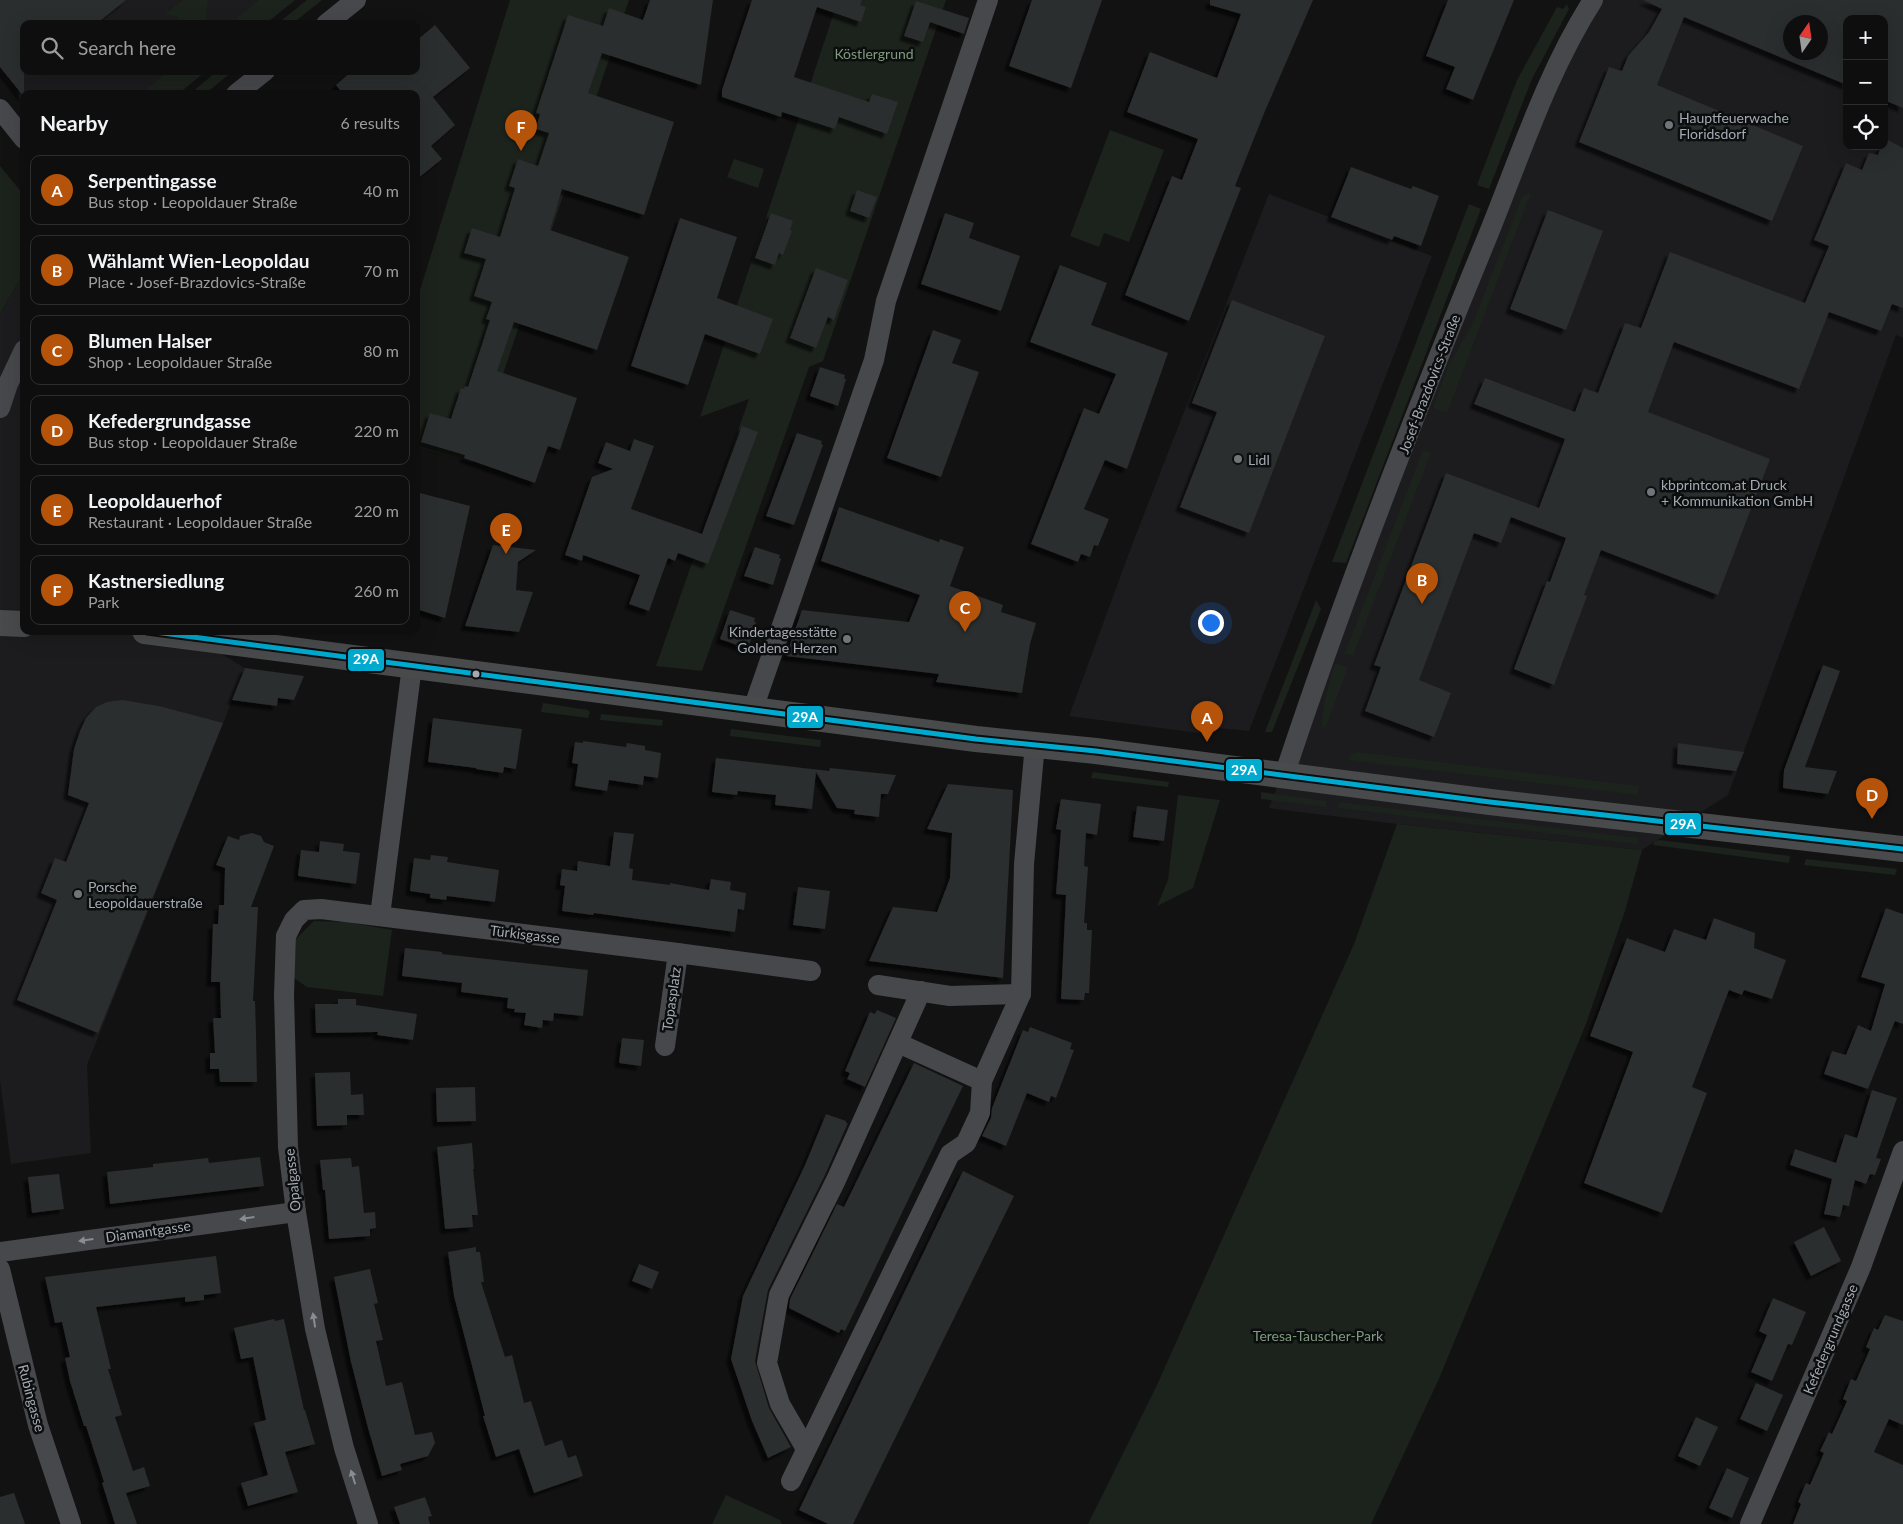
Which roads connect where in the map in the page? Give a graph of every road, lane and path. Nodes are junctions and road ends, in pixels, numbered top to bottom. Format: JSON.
{"nodes":[{"id":1,"x":356,"y":0,"type":"edge"},
{"id":2,"x":988,"y":0,"type":"edge"},
{"id":3,"x":1593,"y":0,"type":"edge"},
{"id":4,"x":331,"y":20,"type":"edge"},
{"id":5,"x":260,"y":75,"type":"edge"},
{"id":6,"x":241,"y":90,"type":"edge"},
{"id":7,"x":0,"y":108,"type":"edge"},
{"id":8,"x":20,"y":133,"type":"edge"},
{"id":9,"x":20,"y":358,"type":"edge"},
{"id":10,"x":0,"y":408,"type":"edge"},
{"id":11,"x":0,"y":623,"type":"edge"},
{"id":12,"x":20,"y":624,"type":"edge"},
{"id":13,"x":176,"y":635,"type":"edge"},
{"id":14,"x":412,"y":666,"type":"junction"},
{"id":15,"x":753,"y":709,"type":"junction"},
{"id":16,"x":1035,"y":744,"type":"junction"},
{"id":17,"x":1284,"y":776,"type":"junction"},
{"id":18,"x":1903,"y":849,"type":"edge"},
{"id":19,"x":380,"y":916,"type":"junction"},
{"id":20,"x":674,"y":952,"type":"junction"},
{"id":21,"x":811,"y":971,"type":"dead end"},
{"id":22,"x":878,"y":985,"type":"dead end"},
{"id":23,"x":921,"y":991,"type":"junction"},
{"id":24,"x":1022,"y":994,"type":"junction"},
{"id":25,"x":898,"y":1043,"type":"junction"},
{"id":26,"x":665,"y":1046,"type":"dead end"},
{"id":27,"x":982,"y":1082,"type":"junction"},
{"id":28,"x":1903,"y":1151,"type":"edge"},
{"id":29,"x":296,"y":1212,"type":"junction"},
{"id":30,"x":0,"y":1252,"type":"edge"},
{"id":31,"x":1,"y":1281,"type":"edge"},
{"id":32,"x":806,"y":1449,"type":"junction"},
{"id":33,"x":791,"y":1481,"type":"dead end"},
{"id":34,"x":72,"y":1524,"type":"edge"},
{"id":35,"x":368,"y":1524,"type":"edge"},
{"id":36,"x":1750,"y":1524,"type":"edge"}],
"edges":[{"from":1,"to":4,"type":"street"},
{"from":2,"to":15,"type":"street"},
{"from":3,"to":17,"type":"street","name":"Josef-Brazdovics-Straße"},
{"from":5,"to":6,"type":"street"},
{"from":7,"to":8,"type":"street"},
{"from":9,"to":10,"type":"street"},
{"from":11,"to":12,"type":"main road"},
{"from":13,"to":14,"type":"main road"},
{"from":14,"to":15,"type":"main road"},
{"from":14,"to":19,"type":"street"},
{"from":15,"to":16,"type":"main road"},
{"from":16,"to":17,"type":"main road"},
{"from":16,"to":24,"type":"street"},
{"from":17,"to":18,"type":"main road"},
{"from":19,"to":20,"type":"street","name":"Türkisgasse"},
{"from":19,"to":29,"type":"street","name":"Opalgasse"},
{"from":20,"to":21,"type":"street","name":"Topasplatz"},
{"from":20,"to":26,"type":"street","name":"Topasplatz"},
{"from":22,"to":23,"type":"street"},
{"from":23,"to":24,"type":"street"},
{"from":23,"to":25,"type":"street"},
{"from":24,"to":27,"type":"street"},
{"from":25,"to":27,"type":"street"},
{"from":25,"to":32,"type":"street"},
{"from":27,"to":32,"type":"street"},
{"from":28,"to":36,"type":"street","name":"Kefedergrundgasse"},
{"from":29,"to":30,"type":"street","name":"Diamantgasse","one_way":true},
{"from":35,"to":29,"type":"street","name":"Opalgasse","one_way":true},
{"from":31,"to":34,"type":"street","name":"Rubingasse"},
{"from":32,"to":33,"type":"street"}]}
